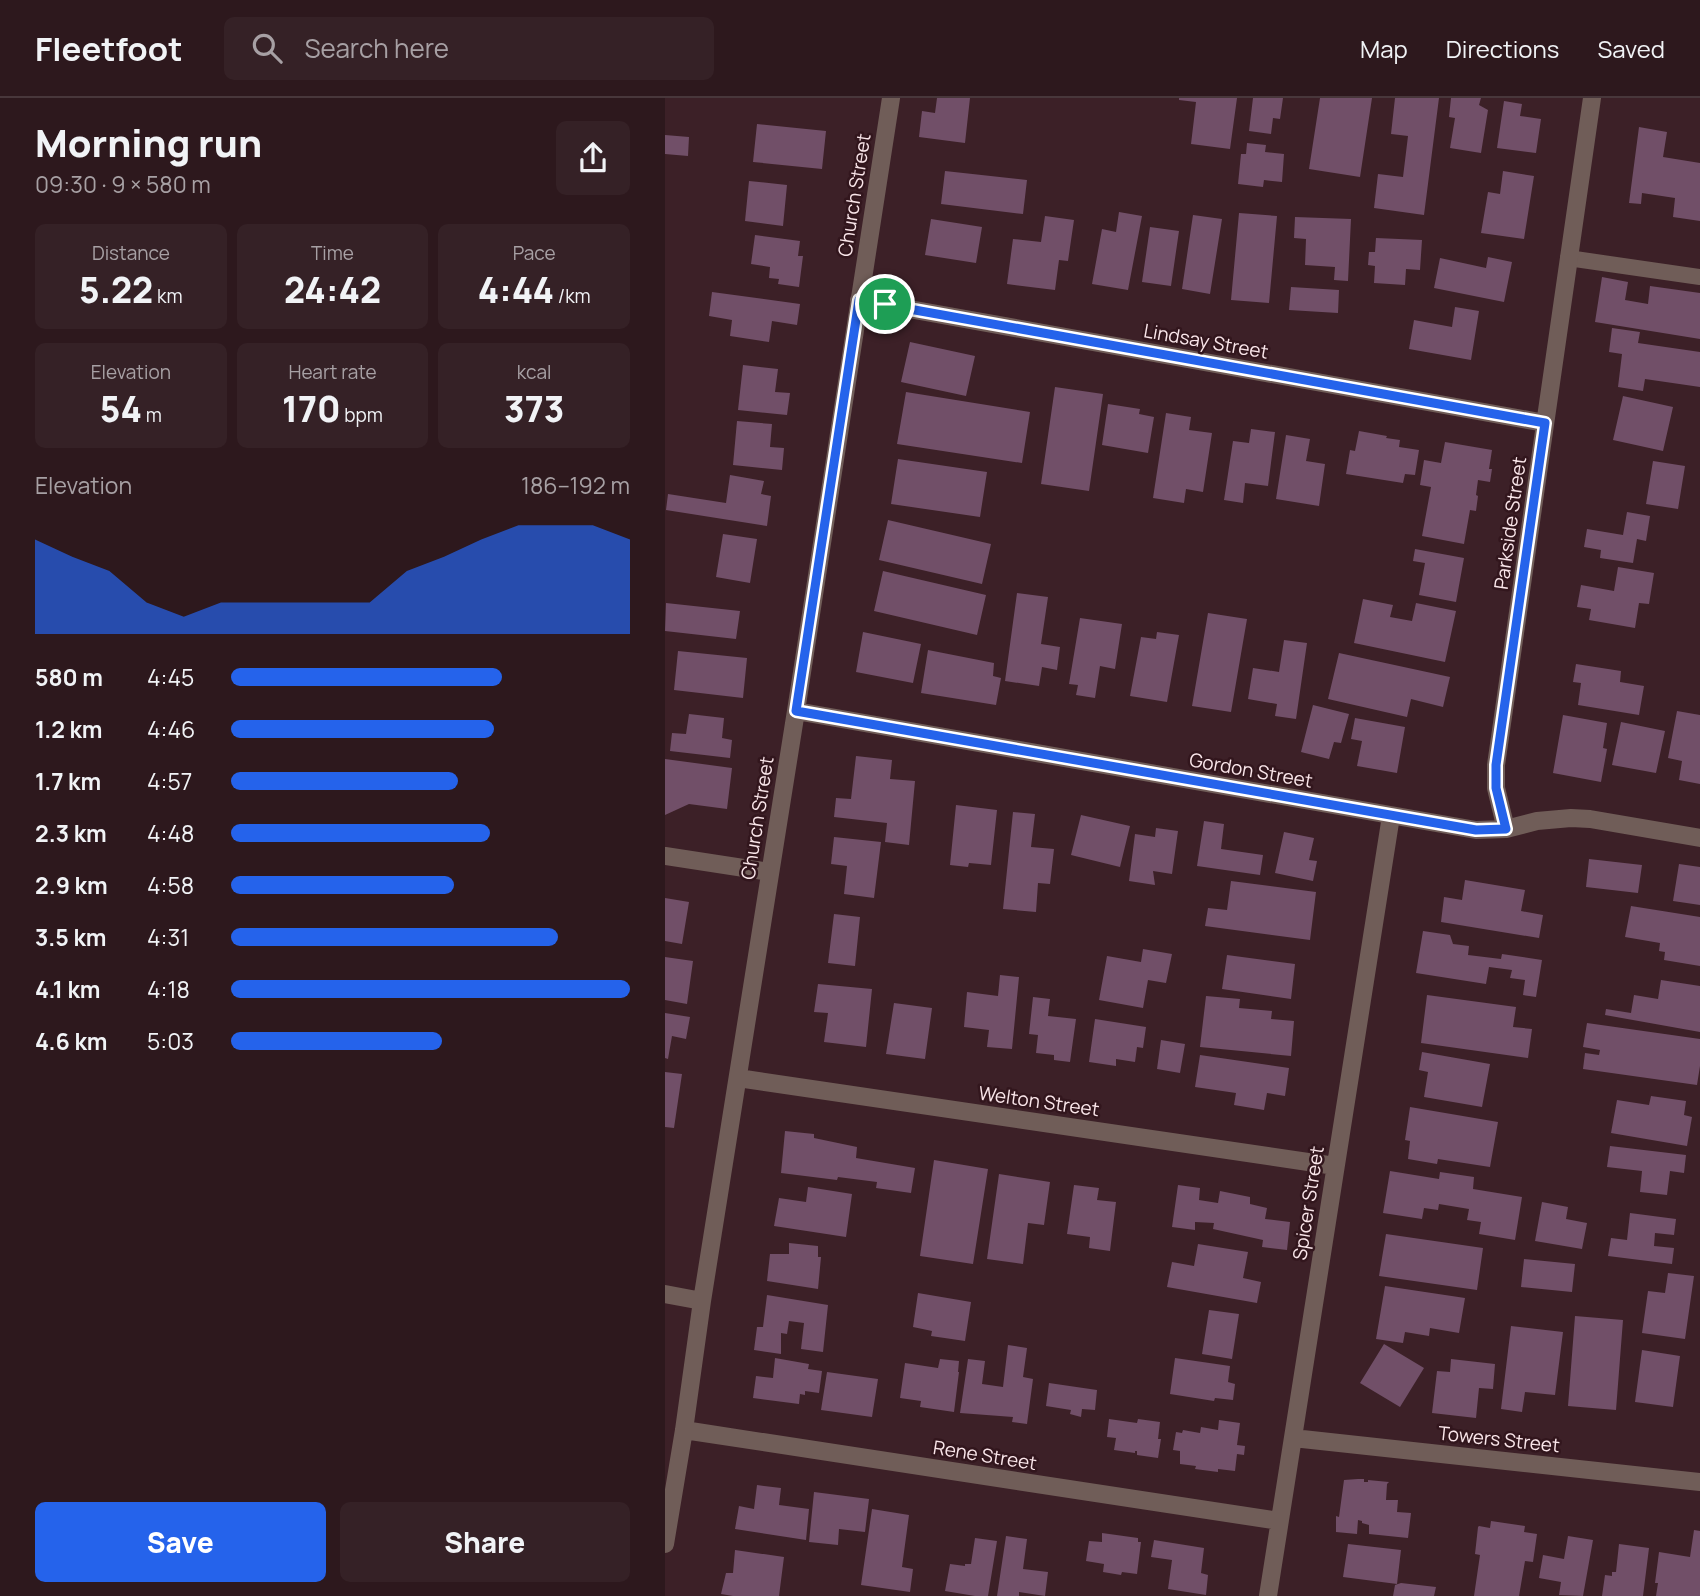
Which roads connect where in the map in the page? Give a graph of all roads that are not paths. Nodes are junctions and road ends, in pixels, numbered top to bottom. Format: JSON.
{"nodes":[{"id":1,"x":891,"y":98,"type":"edge"},
{"id":2,"x":1592,"y":98,"type":"edge"},
{"id":3,"x":1568,"y":258,"type":"junction"},
{"id":4,"x":1700,"y":276,"type":"edge"},
{"id":5,"x":859,"y":300,"type":"junction"},
{"id":6,"x":1545,"y":423,"type":"junction"},
{"id":7,"x":796,"y":711,"type":"junction"},
{"id":8,"x":1391,"y":816,"type":"junction"},
{"id":9,"x":1506,"y":829,"type":"junction"},
{"id":10,"x":1700,"y":838,"type":"edge"},
{"id":11,"x":665,"y":856,"type":"edge"},
{"id":12,"x":769,"y":872,"type":"junction"},
{"id":13,"x":738,"y":1078,"type":"junction"},
{"id":14,"x":1335,"y":1166,"type":"junction"},
{"id":15,"x":665,"y":1294,"type":"edge"},
{"id":16,"x":702,"y":1301,"type":"junction"},
{"id":17,"x":684,"y":1430,"type":"junction"},
{"id":18,"x":1293,"y":1438,"type":"junction"},
{"id":19,"x":1700,"y":1482,"type":"edge"},
{"id":20,"x":1279,"y":1521,"type":"junction"},
{"id":21,"x":665,"y":1544,"type":"edge"},
{"id":22,"x":1268,"y":1596,"type":"edge"}],
"edges":[{"from":1,"to":5,"type":"street","name":"Church Street"},
{"from":2,"to":3,"type":"street","name":"Parkside Street"},
{"from":3,"to":4,"type":"lane"},
{"from":3,"to":6,"type":"street","name":"Parkside Street"},
{"from":5,"to":6,"type":"street","name":"Lindsay Street"},
{"from":5,"to":7,"type":"street","name":"Church Street"},
{"from":6,"to":9,"type":"street","name":"Parkside Street"},
{"from":7,"to":8,"type":"street","name":"Gordon Street"},
{"from":7,"to":12,"type":"street","name":"Church Street"},
{"from":8,"to":9,"type":"street","name":"Gordon Street"},
{"from":8,"to":14,"type":"street","name":"Spicer Street"},
{"from":9,"to":10,"type":"street","name":"Gordon Street"},
{"from":11,"to":12,"type":"street"},
{"from":12,"to":13,"type":"street","name":"Church Street"},
{"from":13,"to":14,"type":"street","name":"Welton Street"},
{"from":13,"to":16,"type":"street","name":"Church Street"},
{"from":14,"to":18,"type":"street","name":"Spicer Street"},
{"from":15,"to":16,"type":"street"},
{"from":16,"to":17,"type":"street","name":"Church Street"},
{"from":17,"to":20,"type":"street","name":"Rene Street"},
{"from":17,"to":21,"type":"street","name":"Church Street"},
{"from":18,"to":19,"type":"street","name":"Towers Street"},
{"from":18,"to":20,"type":"street","name":"Spicer Street"},
{"from":20,"to":22,"type":"street","name":"Spicer Street"}]}
